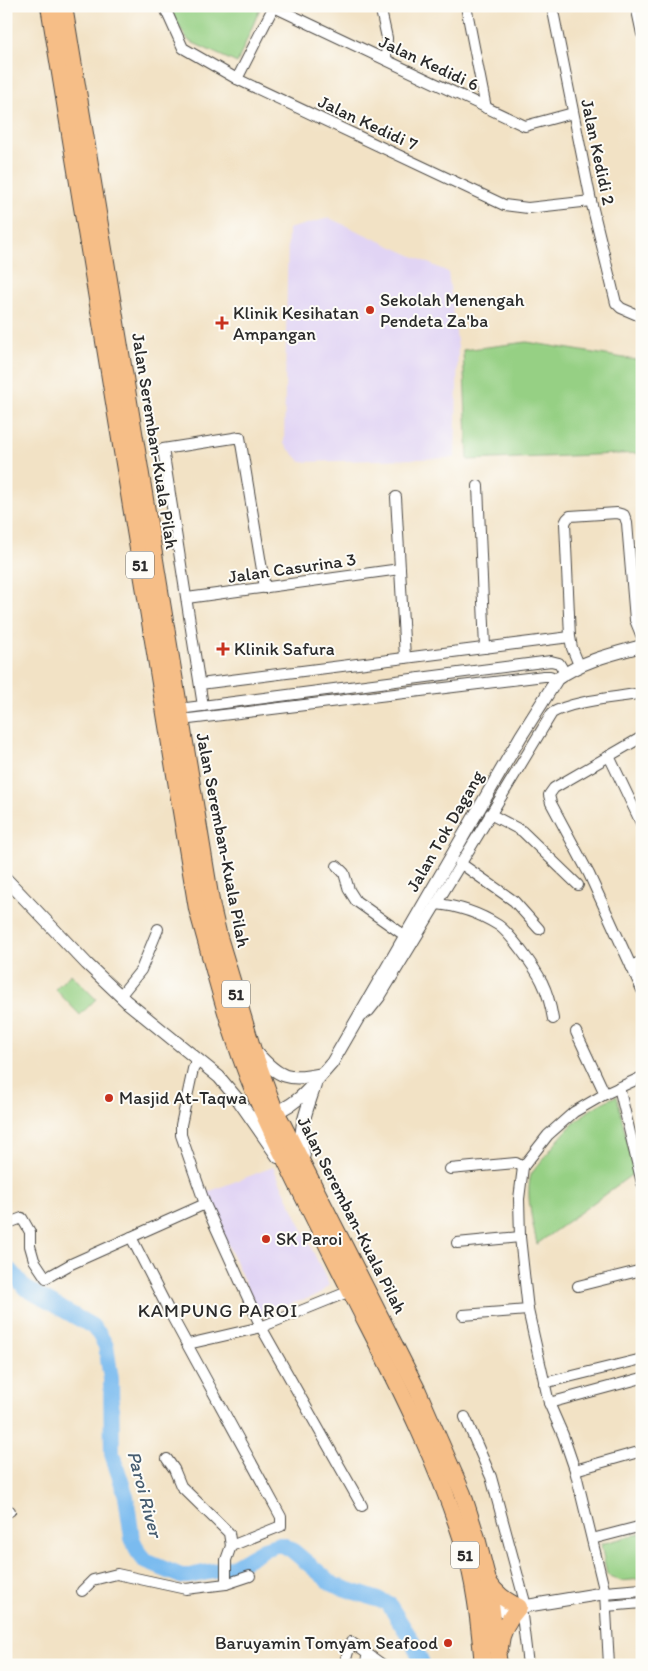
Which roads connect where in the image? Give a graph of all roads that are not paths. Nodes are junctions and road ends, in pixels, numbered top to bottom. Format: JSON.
{"nodes":[{"id":1,"x":49,"y":6,"type":"edge"},
{"id":2,"x":64,"y":6,"type":"edge"},
{"id":3,"x":164,"y":6,"type":"edge"},
{"id":4,"x":380,"y":6,"type":"edge"},
{"id":5,"x":466,"y":6,"type":"edge"},
{"id":6,"x":552,"y":6,"type":"edge"},
{"id":7,"x":636,"y":6,"type":"edge"},
{"id":8,"x":274,"y":7,"type":"edge"},
{"id":9,"x":642,"y":34,"type":"edge"},
{"id":10,"x":386,"y":60,"type":"junction"},
{"id":11,"x":237,"y":79,"type":"junction"},
{"id":12,"x":486,"y":108,"type":"junction"},
{"id":13,"x":573,"y":113,"type":"junction"},
{"id":14,"x":591,"y":201,"type":"junction"},
{"id":15,"x":642,"y":317,"type":"edge"},
{"id":16,"x":478,"y":486,"type":"dead end"},
{"id":17,"x":396,"y":497,"type":"dead end"},
{"id":18,"x":400,"y":570,"type":"junction"},
{"id":19,"x":264,"y":588,"type":"junction"},
{"id":20,"x":187,"y":598,"type":"junction"},
{"id":21,"x":570,"y":637,"type":"junction"},
{"id":22,"x":642,"y":637,"type":"edge"},
{"id":23,"x":642,"y":646,"type":"edge"},
{"id":24,"x":485,"y":648,"type":"junction"},
{"id":25,"x":405,"y":658,"type":"junction"},
{"id":26,"x":579,"y":665,"type":"junction"},
{"id":27,"x":561,"y":676,"type":"junction"},
{"id":28,"x":200,"y":684,"type":"junction"},
{"id":29,"x":642,"y":694,"type":"edge"},
{"id":30,"x":204,"y":706,"type":"junction"},
{"id":31,"x":180,"y":715,"type":"junction"},
{"id":32,"x":642,"y":736,"type":"edge"},
{"id":33,"x":609,"y":756,"type":"junction"},
{"id":34,"x":490,"y":814,"type":"junction"},
{"id":35,"x":642,"y":825,"type":"edge"},
{"id":36,"x":460,"y":864,"type":"junction"},
{"id":37,"x":337,"y":866,"type":"dead end"},
{"id":38,"x":6,"y":879,"type":"edge"},
{"id":39,"x":578,"y":885,"type":"dead end"},
{"id":40,"x":436,"y":904,"type":"junction"},
{"id":41,"x":158,"y":929,"type":"dead end"},
{"id":42,"x":539,"y":929,"type":"dead end"},
{"id":43,"x":404,"y":935,"type":"junction"},
{"id":44,"x":642,"y":961,"type":"edge"},
{"id":45,"x":631,"y":966,"type":"junction"},
{"id":46,"x":642,"y":990,"type":"edge"},
{"id":47,"x":120,"y":996,"type":"junction"},
{"id":48,"x":553,"y":1019,"type":"dead end"},
{"id":49,"x":357,"y":1020,"type":"junction"},
{"id":50,"x":576,"y":1032,"type":"dead end"},
{"id":51,"x":253,"y":1050,"type":"junction"},
{"id":52,"x":198,"y":1061,"type":"junction"},
{"id":53,"x":319,"y":1077,"type":"junction"},
{"id":54,"x":642,"y":1077,"type":"edge"},
{"id":55,"x":619,"y":1087,"type":"junction"},
{"id":56,"x":605,"y":1094,"type":"junction"},
{"id":57,"x":271,"y":1111,"type":"junction"},
{"id":58,"x":523,"y":1167,"type":"junction"},
{"id":59,"x":450,"y":1169,"type":"dead end"},
{"id":60,"x":640,"y":1172,"type":"edge"},
{"id":61,"x":642,"y":1183,"type":"edge"},
{"id":62,"x":307,"y":1186,"type":"junction"},
{"id":63,"x":205,"y":1204,"type":"junction"},
{"id":64,"x":6,"y":1224,"type":"edge"},
{"id":65,"x":131,"y":1237,"type":"junction"},
{"id":66,"x":520,"y":1237,"type":"junction"},
{"id":67,"x":456,"y":1243,"type":"dead end"},
{"id":68,"x":642,"y":1270,"type":"edge"},
{"id":69,"x":578,"y":1286,"type":"dead end"},
{"id":70,"x":357,"y":1288,"type":"junction"},
{"id":71,"x":528,"y":1310,"type":"junction"},
{"id":72,"x":463,"y":1315,"type":"dead end"},
{"id":73,"x":261,"y":1327,"type":"junction"},
{"id":74,"x":188,"y":1344,"type":"junction"},
{"id":75,"x":642,"y":1359,"type":"edge"},
{"id":76,"x":642,"y":1378,"type":"edge"},
{"id":77,"x":544,"y":1383,"type":"junction"},
{"id":78,"x":549,"y":1403,"type":"junction"},
{"id":79,"x":465,"y":1417,"type":"dead end"},
{"id":80,"x":642,"y":1451,"type":"edge"},
{"id":81,"x":167,"y":1460,"type":"dead end"},
{"id":82,"x":575,"y":1470,"type":"junction"},
{"id":83,"x":362,"y":1506,"type":"dead end"},
{"id":84,"x":642,"y":1526,"type":"edge"},
{"id":85,"x":592,"y":1539,"type":"junction"},
{"id":86,"x":231,"y":1546,"type":"junction"},
{"id":87,"x":250,"y":1576,"type":"dead end"},
{"id":88,"x":226,"y":1579,"type":"junction"},
{"id":89,"x":488,"y":1581,"type":"junction"},
{"id":90,"x":642,"y":1590,"type":"edge"},
{"id":91,"x":82,"y":1591,"type":"dead end"},
{"id":92,"x":606,"y":1599,"type":"junction"},
{"id":93,"x":642,"y":1603,"type":"edge"},
{"id":94,"x":522,"y":1607,"type":"junction"},
{"id":95,"x":484,"y":1613,"type":"junction"},
{"id":96,"x":368,"y":1654,"type":"junction"},
{"id":97,"x":344,"y":1665,"type":"edge"},
{"id":98,"x":365,"y":1665,"type":"edge"},
{"id":99,"x":383,"y":1665,"type":"edge"},
{"id":100,"x":483,"y":1665,"type":"edge"},
{"id":101,"x":499,"y":1665,"type":"edge"},
{"id":102,"x":528,"y":1665,"type":"edge"},
{"id":103,"x":609,"y":1665,"type":"edge"}],
"edges":[{"from":1,"to":57,"type":"highway","name":"Jalan Seremban-Kuala Pilah","number":"51"},
{"from":2,"to":31,"type":"highway","name":"Jalan Seremban-Kuala Pilah","number":"51"},
{"from":3,"to":11,"type":"street","name":"Jalan Kedidi 7"},
{"from":4,"to":10,"type":"street"},
{"from":5,"to":12,"type":"street"},
{"from":6,"to":13,"type":"street","name":"Jalan Kedidi 2"},
{"from":7,"to":9,"type":"street"},
{"from":8,"to":10,"type":"street","name":"Jalan Kedidi 6"},
{"from":8,"to":11,"type":"street"},
{"from":10,"to":12,"type":"street","name":"Jalan Kedidi 6"},
{"from":11,"to":14,"type":"street","name":"Jalan Kedidi 7"},
{"from":12,"to":13,"type":"street","name":"Jalan Kedidi 6"},
{"from":13,"to":14,"type":"street","name":"Jalan Kedidi 2"},
{"from":14,"to":15,"type":"street","name":"Jalan Kedidi 2"},
{"from":16,"to":24,"type":"street"},
{"from":17,"to":18,"type":"street"},
{"from":18,"to":19,"type":"street","name":"Jalan Casurina 3"},
{"from":18,"to":25,"type":"street"},
{"from":19,"to":20,"type":"street","name":"Jalan Casurina 3"},
{"from":19,"to":20,"type":"street"},
{"from":20,"to":28,"type":"street"},
{"from":21,"to":22,"type":"street"},
{"from":21,"to":24,"type":"street"},
{"from":21,"to":26,"type":"street"},
{"from":23,"to":26,"type":"street","name":"Jalan Tok Dagang"},
{"from":24,"to":25,"type":"street"},
{"from":25,"to":28,"type":"street"},
{"from":26,"to":27,"type":"street","name":"Jalan Tok Dagang"},
{"from":27,"to":30,"type":"street"},
{"from":27,"to":31,"type":"street"},
{"from":27,"to":43,"type":"street","name":"Jalan Tok Dagang"},
{"from":28,"to":30,"type":"street"},
{"from":29,"to":34,"type":"street"},
{"from":30,"to":31,"type":"street"},
{"from":31,"to":51,"type":"highway","name":"Jalan Seremban-Kuala Pilah","number":"51"},
{"from":32,"to":33,"type":"street"},
{"from":33,"to":35,"type":"street"},
{"from":33,"to":45,"type":"street"},
{"from":34,"to":36,"type":"street"},
{"from":34,"to":39,"type":"street"},
{"from":36,"to":40,"type":"street"},
{"from":36,"to":42,"type":"street"},
{"from":37,"to":43,"type":"street"},
{"from":38,"to":47,"type":"street"},
{"from":40,"to":48,"type":"street"},
{"from":40,"to":49,"type":"street"},
{"from":41,"to":47,"type":"street"},
{"from":43,"to":49,"type":"street","name":"Jalan Tok Dagang"},
{"from":44,"to":45,"type":"street"},
{"from":45,"to":46,"type":"street"},
{"from":47,"to":52,"type":"street"},
{"from":49,"to":53,"type":"street","name":"Jalan Tok Dagang"},
{"from":50,"to":56,"type":"street"},
{"from":51,"to":53,"type":"street"},
{"from":51,"to":57,"type":"highway","name":"Jalan Seremban-Kuala Pilah","number":"51"},
{"from":52,"to":62,"type":"street"},
{"from":52,"to":63,"type":"street"},
{"from":53,"to":57,"type":"street","name":"Jalan Tok Dagang"},
{"from":53,"to":62,"type":"street"},
{"from":54,"to":55,"type":"street"},
{"from":55,"to":56,"type":"street"},
{"from":55,"to":60,"type":"street"},
{"from":56,"to":58,"type":"street"},
{"from":57,"to":62,"type":"highway","name":"Jalan Seremban-Kuala Pilah","number":"51"},
{"from":58,"to":59,"type":"street"},
{"from":58,"to":66,"type":"street"},
{"from":60,"to":61,"type":"street"},
{"from":62,"to":70,"type":"highway","name":"Jalan Seremban-Kuala Pilah","number":"51"},
{"from":63,"to":65,"type":"street"},
{"from":63,"to":73,"type":"street"},
{"from":64,"to":65,"type":"street"},
{"from":65,"to":74,"type":"street"},
{"from":66,"to":67,"type":"street"},
{"from":66,"to":71,"type":"street"},
{"from":68,"to":69,"type":"street"},
{"from":70,"to":73,"type":"street"},
{"from":70,"to":89,"type":"highway","name":"Jalan Seremban-Kuala Pilah","number":"51"},
{"from":70,"to":95,"type":"highway","name":"Jalan Seremban-Kuala Pilah","number":"51"},
{"from":71,"to":72,"type":"street"},
{"from":71,"to":77,"type":"street"},
{"from":73,"to":74,"type":"street"},
{"from":73,"to":83,"type":"street"},
{"from":74,"to":86,"type":"street"},
{"from":75,"to":77,"type":"street"},
{"from":76,"to":78,"type":"street"},
{"from":77,"to":78,"type":"street"},
{"from":78,"to":82,"type":"street"},
{"from":79,"to":94,"type":"street"},
{"from":80,"to":82,"type":"street"},
{"from":81,"to":86,"type":"street"},
{"from":82,"to":85,"type":"street"},
{"from":84,"to":85,"type":"street"},
{"from":85,"to":92,"type":"street"},
{"from":86,"to":88,"type":"street"},
{"from":87,"to":88,"type":"street"},
{"from":88,"to":91,"type":"street"},
{"from":89,"to":94,"type":"highway"},
{"from":89,"to":95,"type":"highway","name":"Jalan Seremban-Kuala Pilah","number":"51"},
{"from":90,"to":92,"type":"street"},
{"from":92,"to":93,"type":"street"},
{"from":92,"to":94,"type":"street"},
{"from":92,"to":103,"type":"street"},
{"from":94,"to":95,"type":"street"},
{"from":94,"to":101,"type":"highway"},
{"from":94,"to":102,"type":"street"},
{"from":95,"to":100,"type":"highway","name":"Jalan Seremban-Kuala Pilah","number":"51"},
{"from":95,"to":101,"type":"highway","name":"Jalan Seremban-Kuala Pilah","number":"51"},
{"from":96,"to":97,"type":"street"},
{"from":96,"to":98,"type":"street"},
{"from":96,"to":99,"type":"street"}]}
